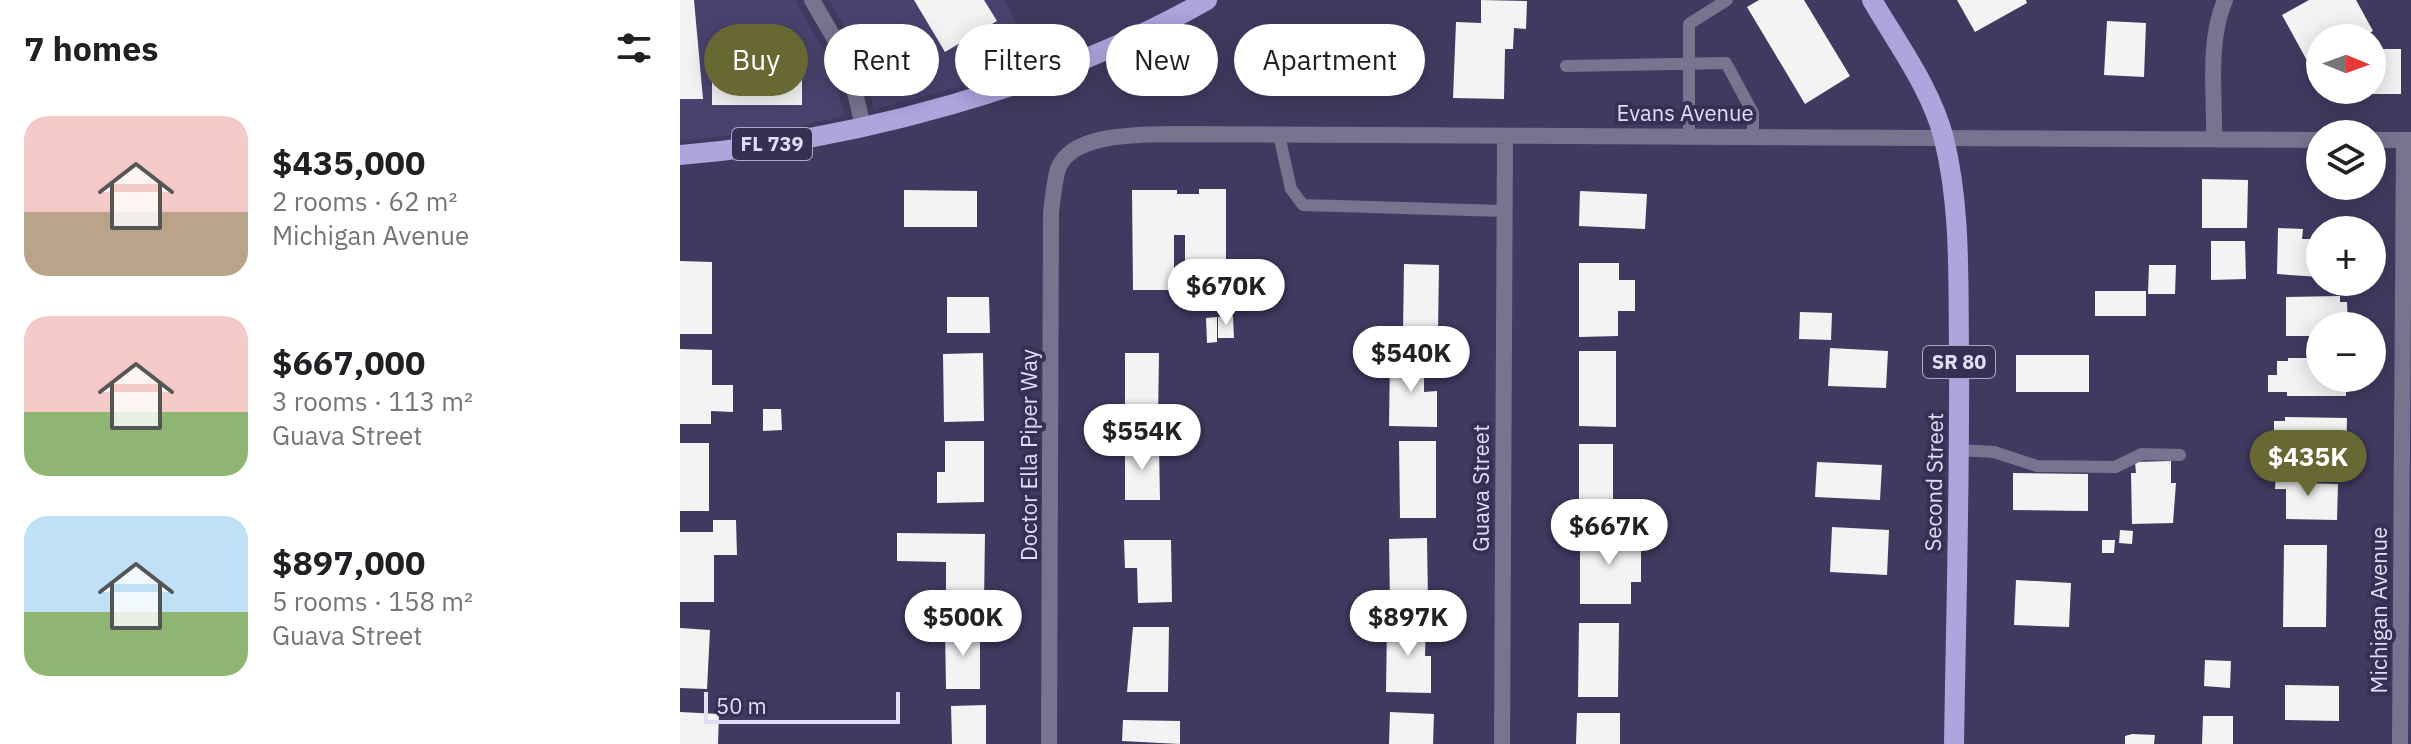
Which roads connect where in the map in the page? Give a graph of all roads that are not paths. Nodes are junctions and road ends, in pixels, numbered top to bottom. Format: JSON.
{"nodes":[{"id":1,"x":812,"y":0,"type":"edge"},
{"id":2,"x":1207,"y":0,"type":"edge"},
{"id":3,"x":1727,"y":0,"type":"edge"},
{"id":4,"x":1872,"y":0,"type":"edge"},
{"id":5,"x":2225,"y":0,"type":"edge"},
{"id":6,"x":1689,"y":63,"type":"junction"},
{"id":7,"x":1566,"y":66,"type":"dead end"},
{"id":8,"x":863,"y":126,"type":"junction"},
{"id":9,"x":1279,"y":135,"type":"junction"},
{"id":10,"x":1505,"y":136,"type":"junction"},
{"id":11,"x":1689,"y":137,"type":"junction"},
{"id":12,"x":1753,"y":137,"type":"junction"},
{"id":13,"x":1944,"y":137,"type":"junction"},
{"id":14,"x":2214,"y":139,"type":"junction"},
{"id":15,"x":2306,"y":140,"type":"edge"},
{"id":16,"x":2386,"y":140,"type":"edge"},
{"id":17,"x":2408,"y":140,"type":"edge"},
{"id":18,"x":680,"y":155,"type":"edge"},
{"id":19,"x":1059,"y":166,"type":"joint"},
{"id":20,"x":1504,"y":211,"type":"junction"},
{"id":21,"x":1958,"y":450,"type":"junction"},
{"id":22,"x":2180,"y":455,"type":"dead end"},
{"id":23,"x":1049,"y":744,"type":"edge"},
{"id":24,"x":1502,"y":744,"type":"edge"},
{"id":25,"x":1954,"y":744,"type":"edge"},
{"id":26,"x":2400,"y":744,"type":"edge"}],
"edges":[{"from":1,"to":8,"type":"street"},
{"from":2,"to":8,"type":"main road","number":"FL 739"},
{"from":3,"to":6,"type":"lane"},
{"from":4,"to":13,"type":"main road","name":"Second Street","number":"SR 80"},
{"from":5,"to":14,"type":"street"},
{"from":6,"to":7,"type":"lane"},
{"from":6,"to":11,"type":"lane"},
{"from":6,"to":12,"type":"lane"},
{"from":8,"to":18,"type":"main road","number":"FL 739"},
{"from":9,"to":10,"type":"street","name":"Evans Avenue"},
{"from":9,"to":19,"type":"street","name":"Evans Avenue"},
{"from":9,"to":20,"type":"lane"},
{"from":10,"to":11,"type":"street","name":"Evans Avenue"},
{"from":10,"to":20,"type":"street","name":"Guava Street"},
{"from":11,"to":12,"type":"street","name":"Evans Avenue"},
{"from":12,"to":13,"type":"street","name":"Evans Avenue"},
{"from":13,"to":14,"type":"street","name":"Evans Avenue"},
{"from":13,"to":21,"type":"main road","name":"Second Street","number":"SR 80"},
{"from":14,"to":15,"type":"street","name":"Evans Avenue"},
{"from":16,"to":17,"type":"street"},
{"from":17,"to":26,"type":"street","name":"Michigan Avenue"},
{"from":19,"to":23,"type":"street","name":"Doctor Ella Piper Way"},
{"from":20,"to":24,"type":"street","name":"Guava Street"},
{"from":21,"to":22,"type":"lane"},
{"from":21,"to":25,"type":"main road","name":"Second Street","number":"SR 80"}]}
